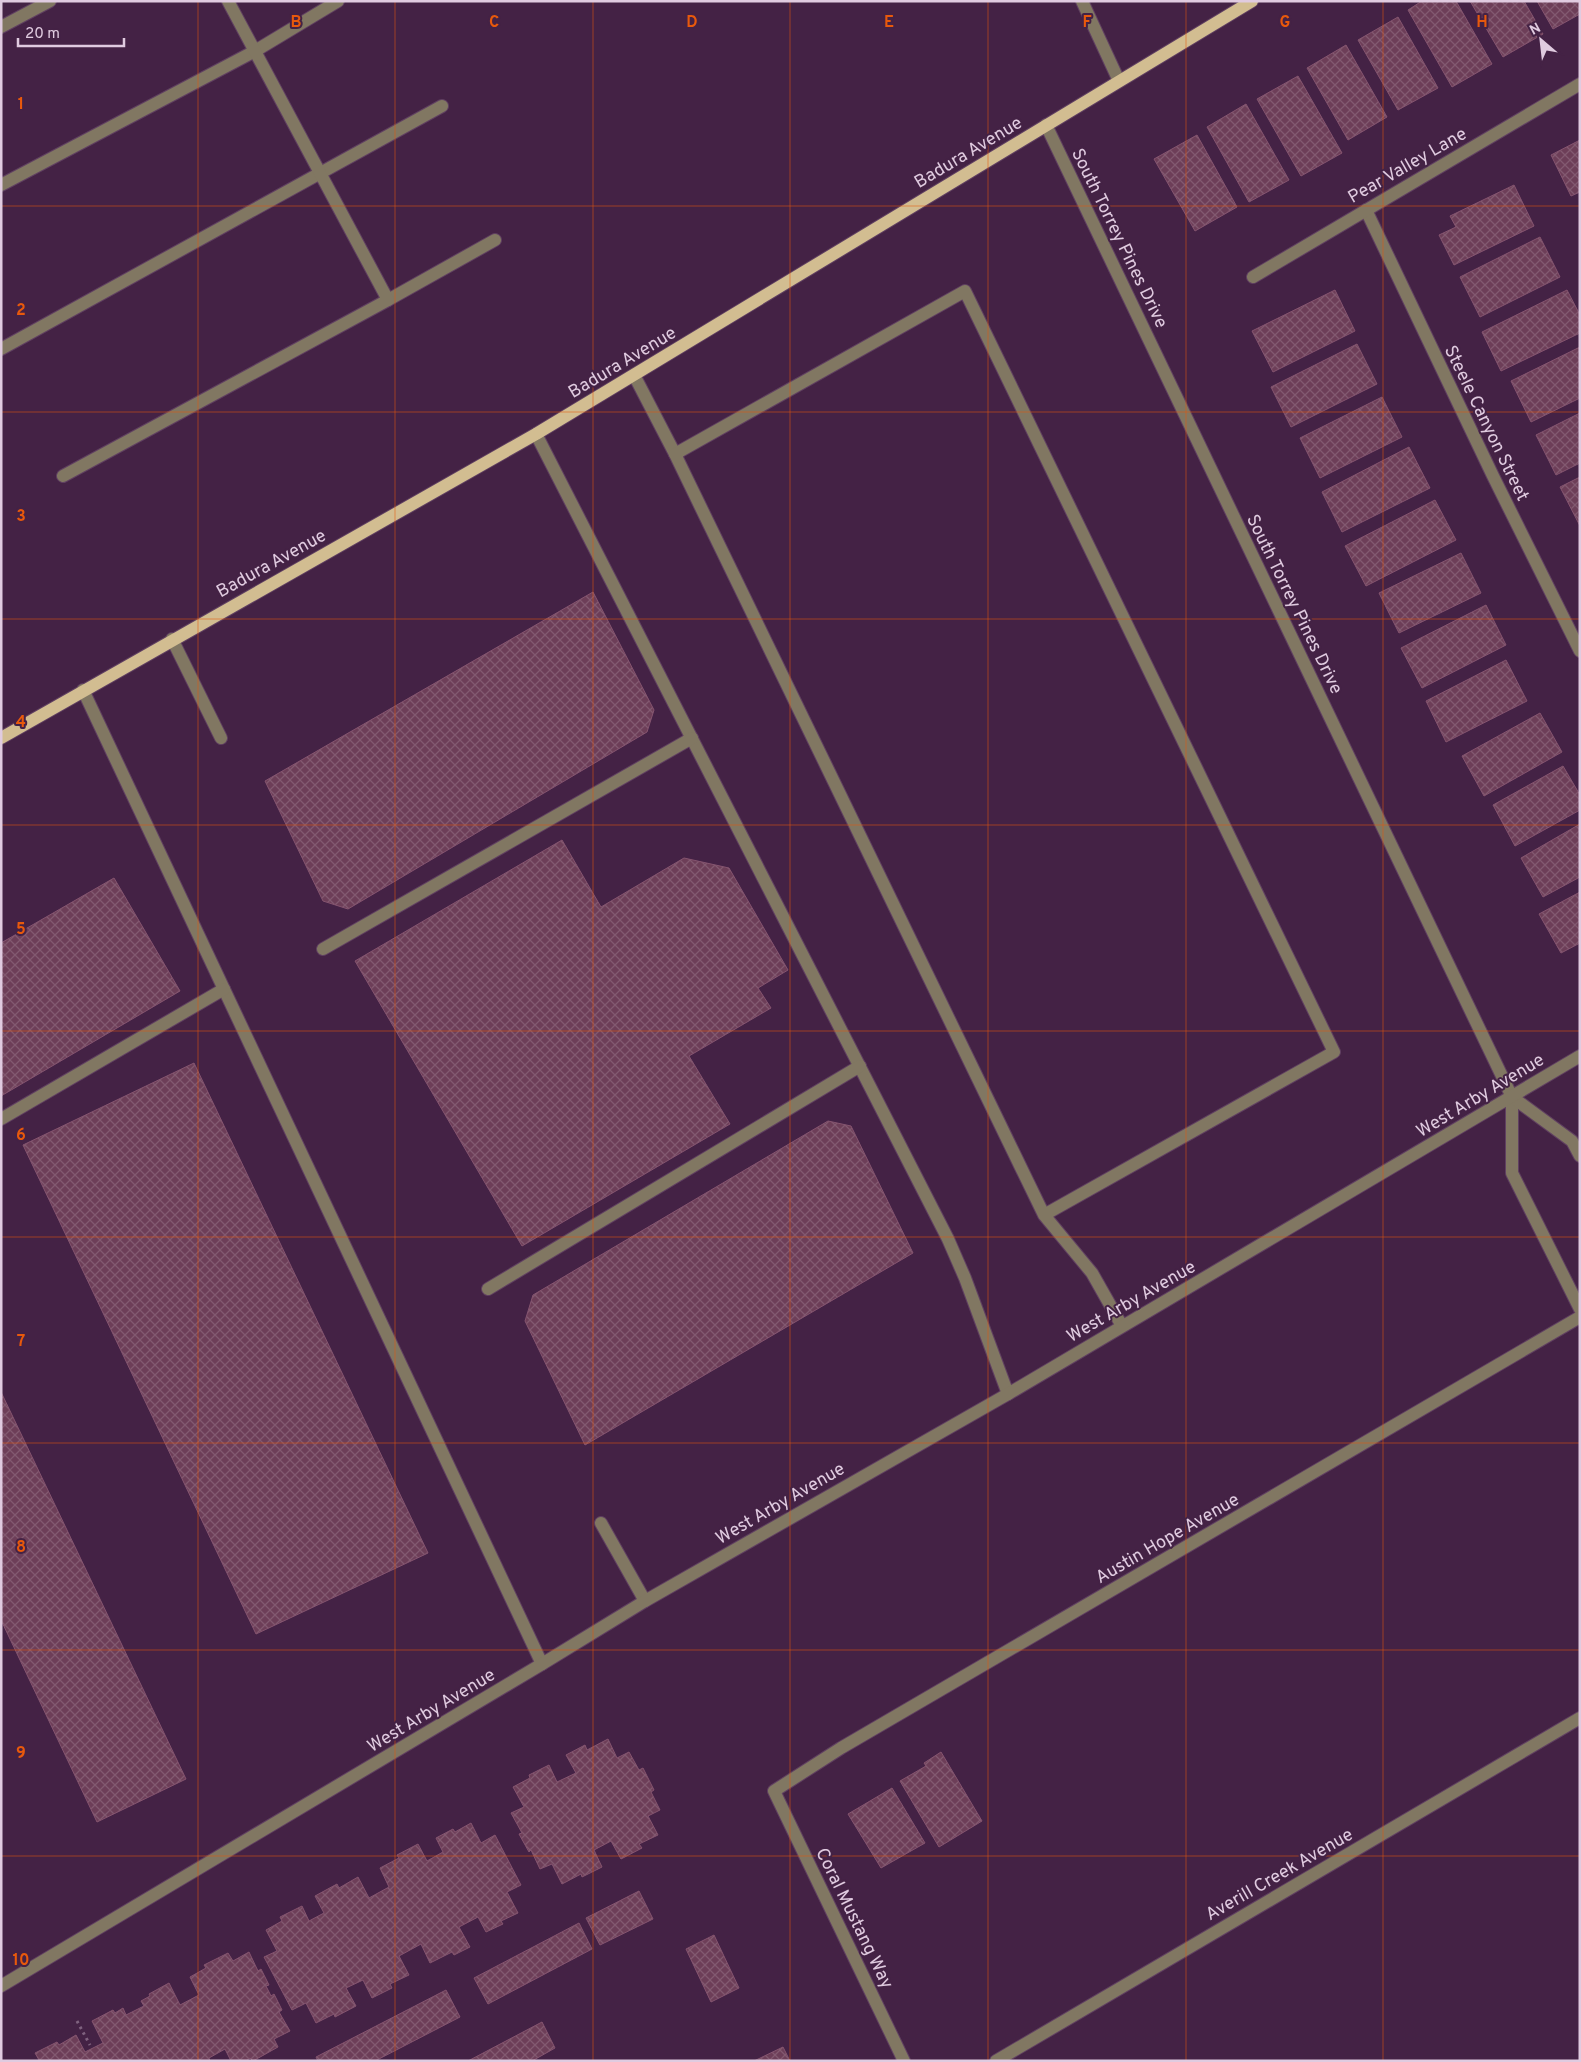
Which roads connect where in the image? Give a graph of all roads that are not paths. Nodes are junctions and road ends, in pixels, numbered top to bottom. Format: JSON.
{"nodes":[{"id":1,"x":50,"y":1,"type":"edge"},
{"id":2,"x":228,"y":1,"type":"edge"},
{"id":3,"x":338,"y":1,"type":"edge"},
{"id":4,"x":1082,"y":1,"type":"edge"},
{"id":5,"x":1252,"y":1,"type":"edge"},
{"id":6,"x":1,"y":27,"type":"edge"},
{"id":7,"x":255,"y":51,"type":"junction"},
{"id":8,"x":1119,"y":81,"type":"junction"},
{"id":9,"x":1580,"y":84,"type":"edge"},
{"id":10,"x":442,"y":106,"type":"dead end"},
{"id":11,"x":1046,"y":125,"type":"junction"},
{"id":12,"x":320,"y":173,"type":"junction"},
{"id":13,"x":1,"y":185,"type":"edge"},
{"id":14,"x":1366,"y":210,"type":"junction"},
{"id":15,"x":495,"y":240,"type":"dead end"},
{"id":16,"x":1253,"y":277,"type":"dead end"},
{"id":17,"x":388,"y":300,"type":"junction"},
{"id":18,"x":1,"y":349,"type":"edge"},
{"id":19,"x":634,"y":375,"type":"junction"},
{"id":20,"x":536,"y":434,"type":"junction"},
{"id":21,"x":675,"y":454,"type":"junction"},
{"id":22,"x":63,"y":476,"type":"dead end"},
{"id":23,"x":172,"y":640,"type":"junction"},
{"id":24,"x":1580,"y":650,"type":"edge"},
{"id":25,"x":83,"y":690,"type":"junction"},
{"id":26,"x":1,"y":738,"type":"edge"},
{"id":27,"x":221,"y":738,"type":"dead end"},
{"id":28,"x":692,"y":738,"type":"junction"},
{"id":29,"x":323,"y":949,"type":"dead end"},
{"id":30,"x":224,"y":989,"type":"junction"},
{"id":31,"x":1580,"y":1056,"type":"edge"},
{"id":32,"x":860,"y":1066,"type":"junction"},
{"id":33,"x":1512,"y":1097,"type":"junction"},
{"id":34,"x":1,"y":1120,"type":"edge"},
{"id":35,"x":1580,"y":1156,"type":"edge"},
{"id":36,"x":1044,"y":1215,"type":"junction"},
{"id":37,"x":488,"y":1289,"type":"dead end"},
{"id":38,"x":1580,"y":1309,"type":"edge"},
{"id":39,"x":1580,"y":1318,"type":"edge"},
{"id":40,"x":1122,"y":1326,"type":"junction"},
{"id":41,"x":1008,"y":1394,"type":"junction"},
{"id":42,"x":601,"y":1523,"type":"dead end"},
{"id":43,"x":645,"y":1601,"type":"junction"},
{"id":44,"x":542,"y":1664,"type":"junction"},
{"id":45,"x":1580,"y":1718,"type":"edge"},
{"id":46,"x":774,"y":1791,"type":"joint"},
{"id":47,"x":1,"y":1986,"type":"edge"},
{"id":48,"x":904,"y":2061,"type":"edge"},
{"id":49,"x":996,"y":2061,"type":"edge"}],
"edges":[{"from":1,"to":6,"type":"street"},
{"from":2,"to":7,"type":"street"},
{"from":3,"to":7,"type":"street"},
{"from":4,"to":8,"type":"street"},
{"from":5,"to":8,"type":"main road","name":"Badura Avenue"},
{"from":7,"to":12,"type":"street"},
{"from":7,"to":13,"type":"street"},
{"from":8,"to":11,"type":"main road","name":"Badura Avenue"},
{"from":9,"to":14,"type":"street","name":"Pear Valley Lane"},
{"from":10,"to":12,"type":"street"},
{"from":11,"to":19,"type":"main road","name":"Badura Avenue"},
{"from":11,"to":33,"type":"street","name":"South Torrey Pines Drive"},
{"from":12,"to":17,"type":"street"},
{"from":12,"to":18,"type":"street"},
{"from":14,"to":16,"type":"street","name":"Pear Valley Lane"},
{"from":14,"to":24,"type":"street","name":"Steele Canyon Street"},
{"from":15,"to":17,"type":"street"},
{"from":17,"to":22,"type":"street"},
{"from":19,"to":20,"type":"main road","name":"Badura Avenue"},
{"from":19,"to":21,"type":"street"},
{"from":20,"to":23,"type":"main road","name":"Badura Avenue"},
{"from":20,"to":28,"type":"street"},
{"from":21,"to":36,"type":"street"},
{"from":21,"to":36,"type":"street"},
{"from":23,"to":25,"type":"main road","name":"Badura Avenue"},
{"from":23,"to":27,"type":"street"},
{"from":25,"to":26,"type":"main road","name":"Badura Avenue"},
{"from":25,"to":30,"type":"street"},
{"from":28,"to":29,"type":"street"},
{"from":28,"to":32,"type":"street"},
{"from":30,"to":34,"type":"street"},
{"from":30,"to":44,"type":"street"},
{"from":31,"to":33,"type":"street","name":"West Arby Avenue"},
{"from":32,"to":37,"type":"street"},
{"from":32,"to":41,"type":"street"},
{"from":33,"to":35,"type":"street","name":"South Torrey Pines Drive"},
{"from":33,"to":38,"type":"street","name":"South Torrey Pines Drive"},
{"from":33,"to":40,"type":"street","name":"West Arby Avenue"},
{"from":36,"to":40,"type":"street"},
{"from":39,"to":46,"type":"street","name":"Austin Hope Avenue"},
{"from":40,"to":41,"type":"street","name":"West Arby Avenue"},
{"from":41,"to":43,"type":"street","name":"West Arby Avenue"},
{"from":42,"to":43,"type":"street"},
{"from":43,"to":44,"type":"street","name":"West Arby Avenue"},
{"from":44,"to":47,"type":"street","name":"West Arby Avenue"},
{"from":45,"to":49,"type":"street","name":"Averill Creek Avenue"},
{"from":46,"to":48,"type":"street","name":"Coral Mustang Way"}]}
